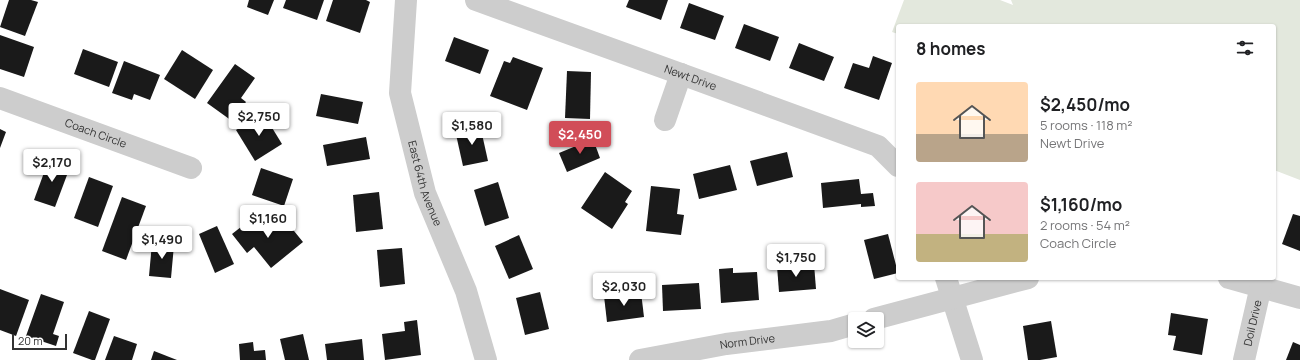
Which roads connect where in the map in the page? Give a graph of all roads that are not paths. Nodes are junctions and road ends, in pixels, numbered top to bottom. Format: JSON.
{"nodes":[{"id":1,"x":406,"y":0,"type":"edge"},
{"id":2,"x":476,"y":0,"type":"edge"},
{"id":3,"x":681,"y":74,"type":"junction"},
{"id":4,"x":0,"y":98,"type":"edge"},
{"id":5,"x":665,"y":120,"type":"dead end"},
{"id":6,"x":896,"y":164,"type":"edge"},
{"id":7,"x":191,"y":168,"type":"dead end"},
{"id":8,"x":1012,"y":280,"type":"edge"},
{"id":9,"x":1238,"y":280,"type":"edge"},
{"id":10,"x":1261,"y":286,"type":"junction"},
{"id":11,"x":950,"y":288,"type":"edge"},
{"id":12,"x":1300,"y":298,"type":"edge"},
{"id":13,"x":884,"y":315,"type":"edge"},
{"id":14,"x":848,"y":326,"type":"edge"},
{"id":15,"x":729,"y":352,"type":"edge"},
{"id":16,"x":486,"y":360,"type":"edge"},
{"id":17,"x":640,"y":360,"type":"edge"},
{"id":18,"x":972,"y":360,"type":"edge"},
{"id":19,"x":1244,"y":360,"type":"edge"}],
"edges":[{"from":1,"to":16,"type":"street","name":"East 64th Avenue"},
{"from":2,"to":3,"type":"street","name":"Newt Drive"},
{"from":3,"to":5,"type":"street"},
{"from":3,"to":6,"type":"street","name":"Newt Drive"},
{"from":4,"to":7,"type":"street","name":"Coach Circle"},
{"from":8,"to":11,"type":"street"},
{"from":9,"to":10,"type":"street"},
{"from":10,"to":12,"type":"street"},
{"from":10,"to":19,"type":"street","name":"Doil Drive"},
{"from":11,"to":13,"type":"street"},
{"from":11,"to":18,"type":"street"},
{"from":14,"to":15,"type":"street","name":"Norm Drive"},
{"from":15,"to":17,"type":"street","name":"Norm Drive"}]}
